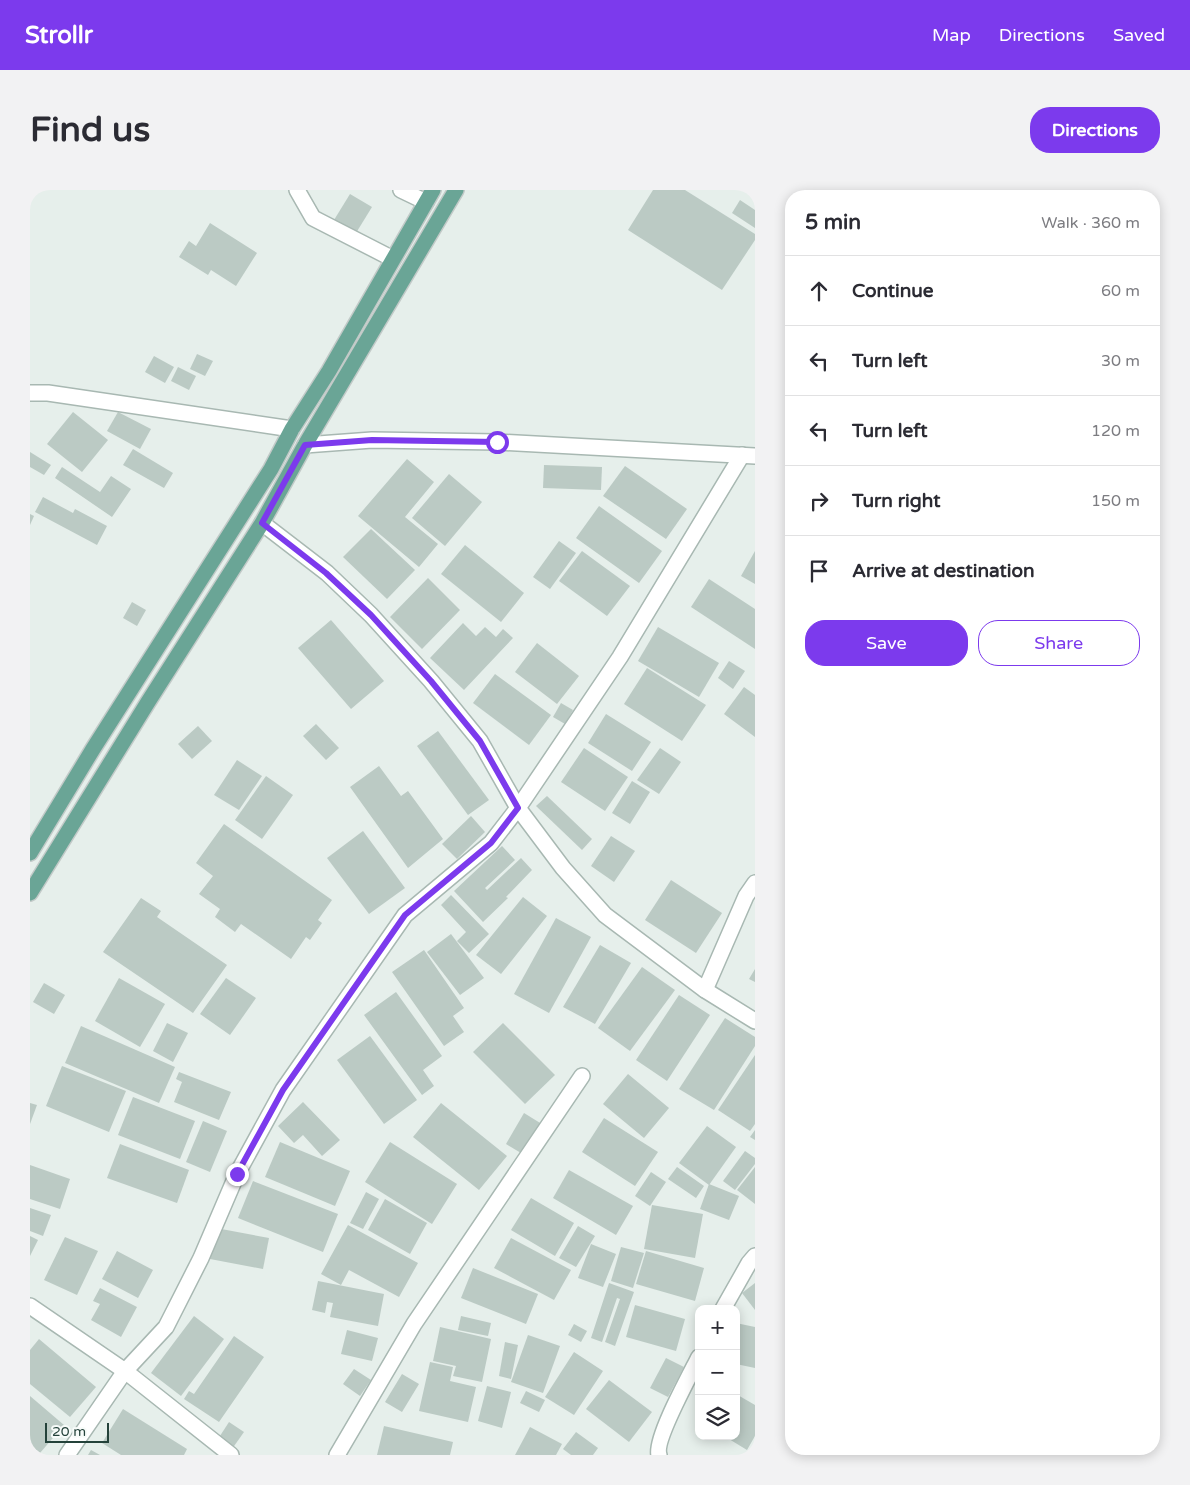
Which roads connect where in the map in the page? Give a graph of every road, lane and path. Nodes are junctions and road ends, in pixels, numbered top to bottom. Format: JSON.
{"nodes":[{"id":1,"x":298,"y":190,"type":"edge"},
{"id":2,"x":401,"y":190,"type":"edge"},
{"id":3,"x":456,"y":190,"type":"edge"},
{"id":4,"x":430,"y":196,"type":"edge"},
{"id":5,"x":393,"y":259,"type":"junction"},
{"id":6,"x":30,"y":393,"type":"edge"},
{"id":7,"x":292,"y":429,"type":"junction"},
{"id":8,"x":305,"y":445,"type":"junction"},
{"id":9,"x":748,"y":455,"type":"edge"},
{"id":10,"x":262,"y":523,"type":"junction"},
{"id":11,"x":518,"y":808,"type":"junction"},
{"id":12,"x":30,"y":853,"type":"edge"},
{"id":13,"x":755,"y":883,"type":"edge"},
{"id":14,"x":30,"y":893,"type":"edge"},
{"id":15,"x":706,"y":990,"type":"junction"},
{"id":16,"x":755,"y":1021,"type":"edge"},
{"id":17,"x":582,"y":1076,"type":"dead end"},
{"id":18,"x":755,"y":1256,"type":"edge"},
{"id":19,"x":725,"y":1305,"type":"edge"},
{"id":20,"x":30,"y":1306,"type":"edge"},
{"id":21,"x":695,"y":1365,"type":"edge"},
{"id":22,"x":125,"y":1371,"type":"junction"},
{"id":23,"x":66,"y":1455,"type":"edge"},
{"id":24,"x":231,"y":1455,"type":"edge"},
{"id":25,"x":337,"y":1455,"type":"edge"},
{"id":26,"x":659,"y":1455,"type":"edge"}],
"edges":[{"from":1,"to":5,"type":"street"},
{"from":2,"to":4,"type":"street"},
{"from":3,"to":8,"type":"main road"},
{"from":4,"to":5,"type":"main road"},
{"from":5,"to":7,"type":"main road"},
{"from":6,"to":7,"type":"street"},
{"from":7,"to":12,"type":"main road"},
{"from":8,"to":9,"type":"street"},
{"from":8,"to":10,"type":"main road"},
{"from":9,"to":11,"type":"street"},
{"from":10,"to":11,"type":"street"},
{"from":10,"to":14,"type":"main road"},
{"from":11,"to":15,"type":"street"},
{"from":11,"to":22,"type":"street"},
{"from":13,"to":15,"type":"street"},
{"from":15,"to":16,"type":"street"},
{"from":17,"to":25,"type":"street"},
{"from":18,"to":19,"type":"street"},
{"from":20,"to":22,"type":"street"},
{"from":21,"to":26,"type":"street"},
{"from":22,"to":23,"type":"street"},
{"from":22,"to":24,"type":"street"}]}
